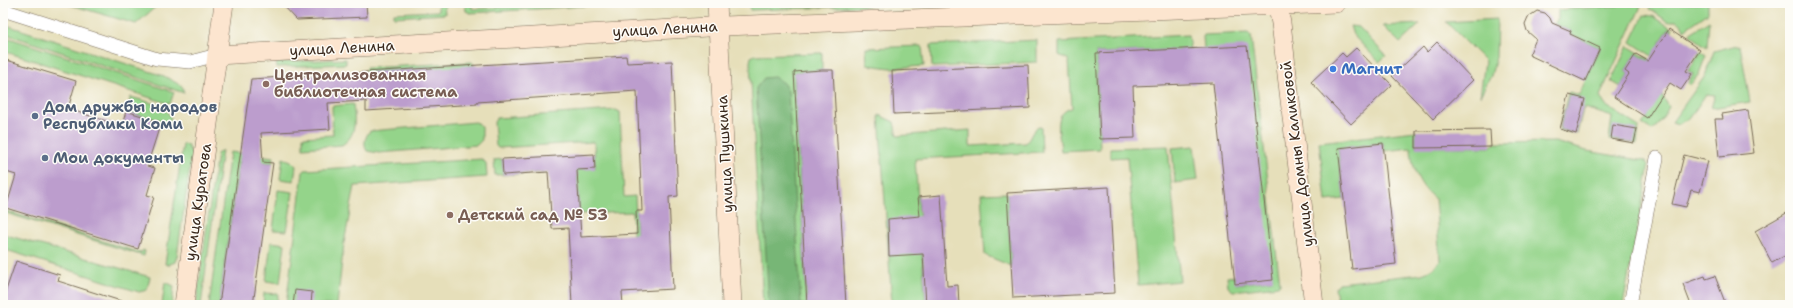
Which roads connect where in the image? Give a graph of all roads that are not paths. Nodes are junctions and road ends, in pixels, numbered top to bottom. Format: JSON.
{"nodes":[{"id":1,"x":224,"y":3,"type":"edge"},
{"id":2,"x":717,"y":3,"type":"edge"},
{"id":3,"x":1336,"y":3,"type":"edge"},
{"id":4,"x":1277,"y":4,"type":"edge"},
{"id":5,"x":3,"y":10,"type":"edge"},
{"id":6,"x":719,"y":26,"type":"junction"},
{"id":7,"x":217,"y":55,"type":"junction"},
{"id":8,"x":1657,"y":158,"type":"dead end"},
{"id":9,"x":184,"y":305,"type":"edge"},
{"id":10,"x":732,"y":305,"type":"edge"},
{"id":11,"x":1314,"y":305,"type":"edge"},
{"id":12,"x":1630,"y":305,"type":"edge"}],
"edges":[{"from":1,"to":7,"type":"street","name":"улица Куратова"},
{"from":2,"to":6,"type":"street","name":"улица Пушкина"},
{"from":3,"to":4,"type":"street","name":"улица Ленина"},
{"from":4,"to":6,"type":"street","name":"улица Ленина"},
{"from":4,"to":11,"type":"street","name":"улица Домны Каликовой"},
{"from":5,"to":7,"type":"street","name":"улица Ленина"},
{"from":6,"to":7,"type":"street","name":"улица Ленина"},
{"from":6,"to":10,"type":"street","name":"улица Пушкина"},
{"from":7,"to":9,"type":"street","name":"улица Куратова"},
{"from":8,"to":12,"type":"street"}]}
